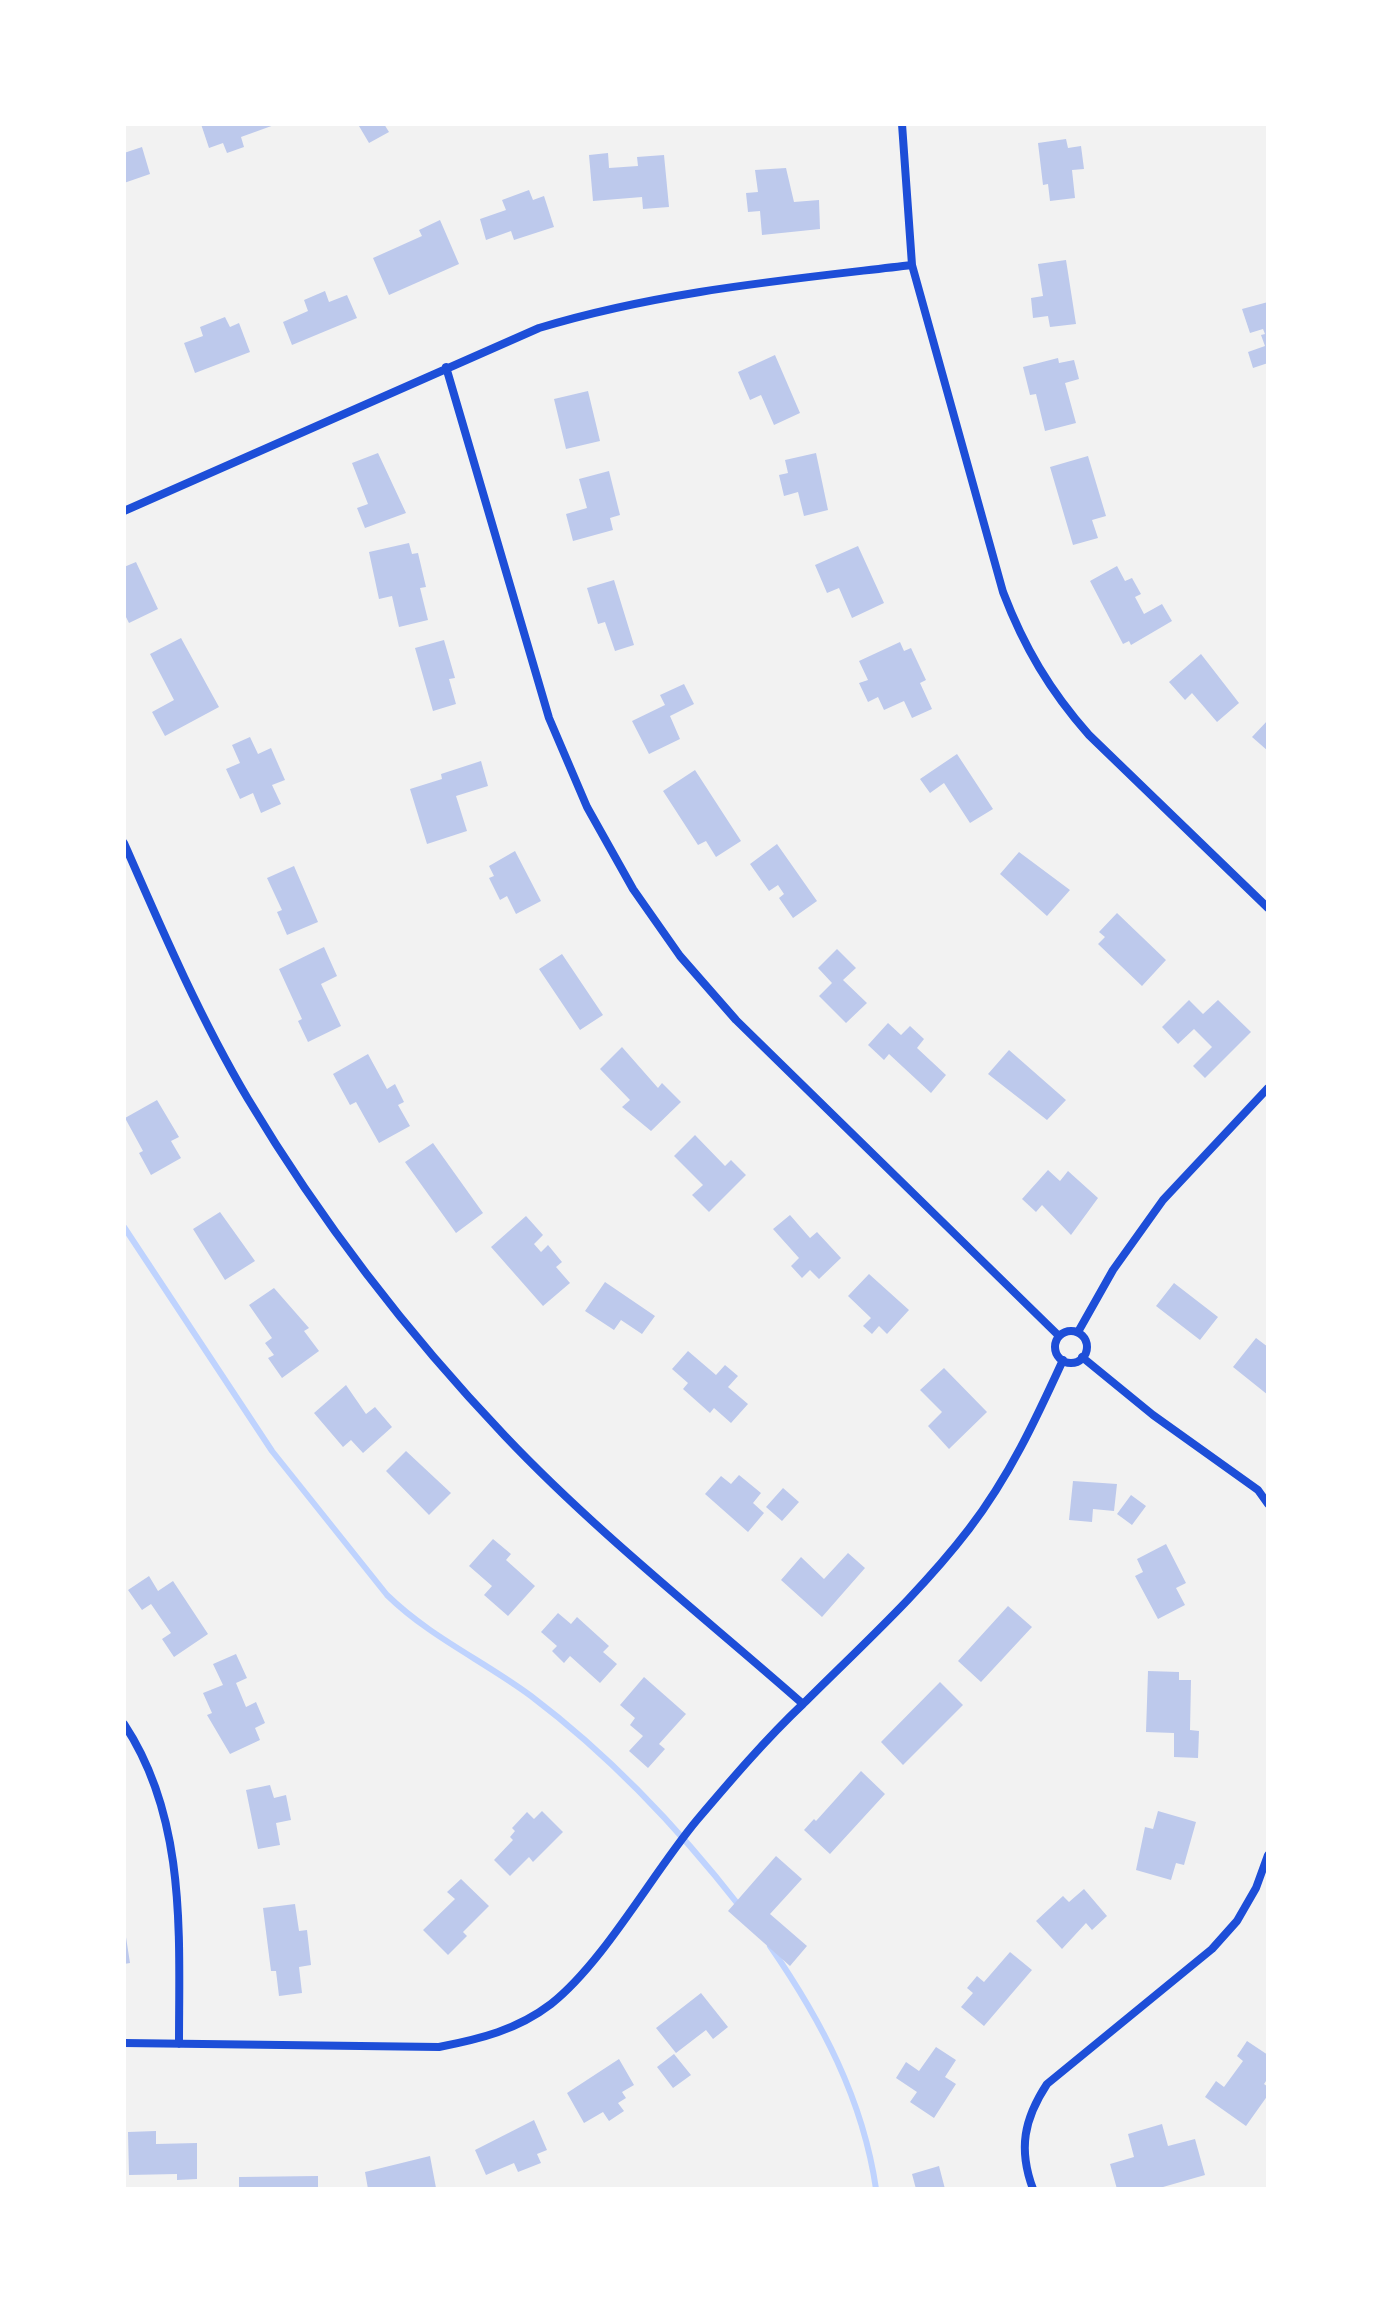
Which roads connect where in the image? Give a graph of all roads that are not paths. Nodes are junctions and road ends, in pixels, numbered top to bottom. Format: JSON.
{"nodes":[{"id":1,"x":902,"y":124,"type":"edge"},
{"id":2,"x":912,"y":265,"type":"junction"},
{"id":3,"x":446,"y":367,"type":"junction"},
{"id":4,"x":124,"y":511,"type":"edge"},
{"id":5,"x":124,"y":843,"type":"edge"},
{"id":6,"x":1268,"y":908,"type":"edge"},
{"id":7,"x":1268,"y":1088,"type":"edge"},
{"id":8,"x":1078,"y":1332,"type":"junction"},
{"id":9,"x":1059,"y":1336,"type":"junction"},
{"id":10,"x":1082,"y":1357,"type":"junction"},
{"id":11,"x":1063,"y":1360,"type":"junction"},
{"id":12,"x":1268,"y":1504,"type":"edge"},
{"id":13,"x":803,"y":1704,"type":"junction"},
{"id":14,"x":124,"y":1724,"type":"edge"},
{"id":15,"x":1268,"y":1855,"type":"edge"},
{"id":16,"x":124,"y":2043,"type":"edge"},
{"id":17,"x":179,"y":2044,"type":"junction"},
{"id":18,"x":1033,"y":2189,"type":"edge"}],
"edges":[{"from":1,"to":2,"type":"street"},
{"from":2,"to":3,"type":"street"},
{"from":2,"to":6,"type":"street"},
{"from":3,"to":4,"type":"street"},
{"from":3,"to":9,"type":"street"},
{"from":5,"to":13,"type":"street"},
{"from":7,"to":8,"type":"street"},
{"from":8,"to":9,"type":"street"},
{"from":8,"to":10,"type":"street"},
{"from":9,"to":11,"type":"street"},
{"from":10,"to":11,"type":"street"},
{"from":10,"to":12,"type":"street"},
{"from":11,"to":13,"type":"street"},
{"from":13,"to":17,"type":"street"},
{"from":14,"to":17,"type":"street"},
{"from":15,"to":18,"type":"street"},
{"from":16,"to":17,"type":"street"}]}
